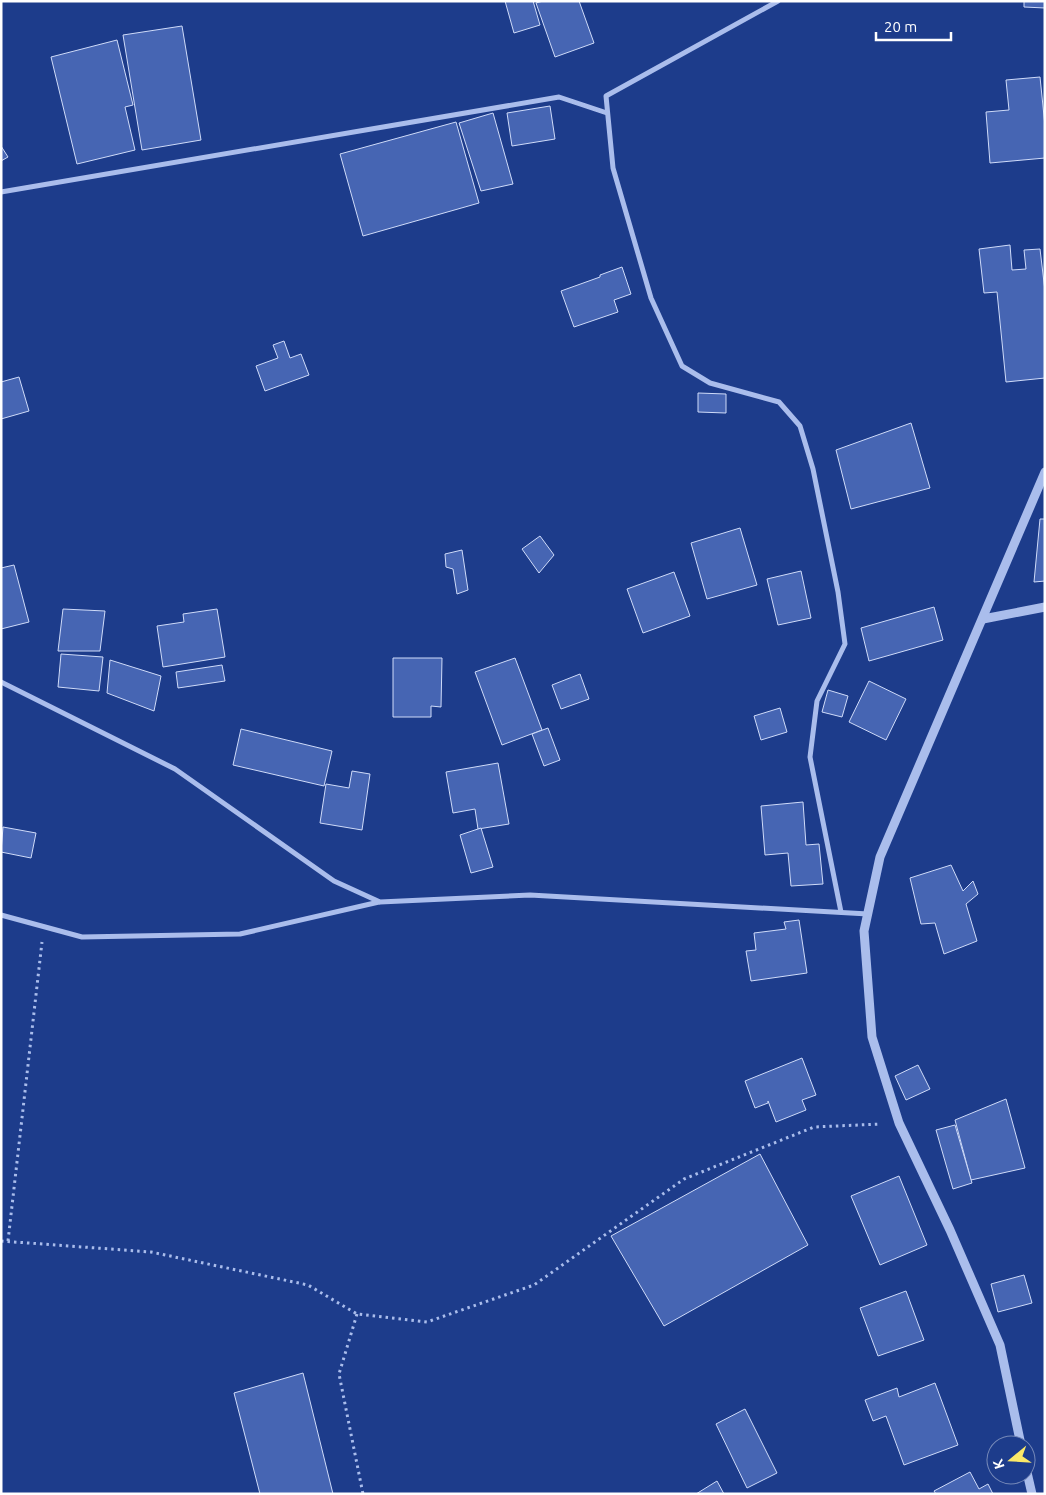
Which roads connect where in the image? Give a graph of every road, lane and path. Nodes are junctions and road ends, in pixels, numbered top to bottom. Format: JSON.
{"nodes":[{"id":1,"x":778,"y":1,"type":"edge"},
{"id":2,"x":607,"y":113,"type":"junction"},
{"id":3,"x":1,"y":192,"type":"edge"},
{"id":4,"x":1045,"y":472,"type":"edge"},
{"id":5,"x":1045,"y":607,"type":"edge"},
{"id":6,"x":983,"y":619,"type":"junction"},
{"id":7,"x":1,"y":682,"type":"edge"},
{"id":8,"x":380,"y":902,"type":"junction"},
{"id":9,"x":842,"y":912,"type":"junction"},
{"id":10,"x":868,"y":914,"type":"junction"},
{"id":11,"x":1,"y":915,"type":"edge"},
{"id":12,"x":44,"y":926,"type":"junction"},
{"id":13,"x":899,"y":1123,"type":"junction"},
{"id":14,"x":1,"y":1241,"type":"edge"},
{"id":15,"x":8,"y":1241,"type":"junction"},
{"id":16,"x":357,"y":1314,"type":"junction"},
{"id":17,"x":1019,"y":1435,"type":"edge"},
{"id":18,"x":363,"y":1494,"type":"edge"}],
"edges":[{"from":1,"to":2,"type":"street"},
{"from":2,"to":3,"type":"street"},
{"from":2,"to":9,"type":"street"},
{"from":4,"to":6,"type":"street"},
{"from":5,"to":6,"type":"street"},
{"from":6,"to":10,"type":"street"},
{"from":7,"to":8,"type":"street"},
{"from":8,"to":9,"type":"street"},
{"from":8,"to":12,"type":"street"},
{"from":9,"to":10,"type":"street"},
{"from":10,"to":13,"type":"street"},
{"from":11,"to":12,"type":"street"},
{"from":12,"to":15,"type":"path"},
{"from":13,"to":16,"type":"path"},
{"from":13,"to":17,"type":"street"},
{"from":14,"to":15,"type":"path"},
{"from":15,"to":16,"type":"path"},
{"from":16,"to":18,"type":"path"}]}
